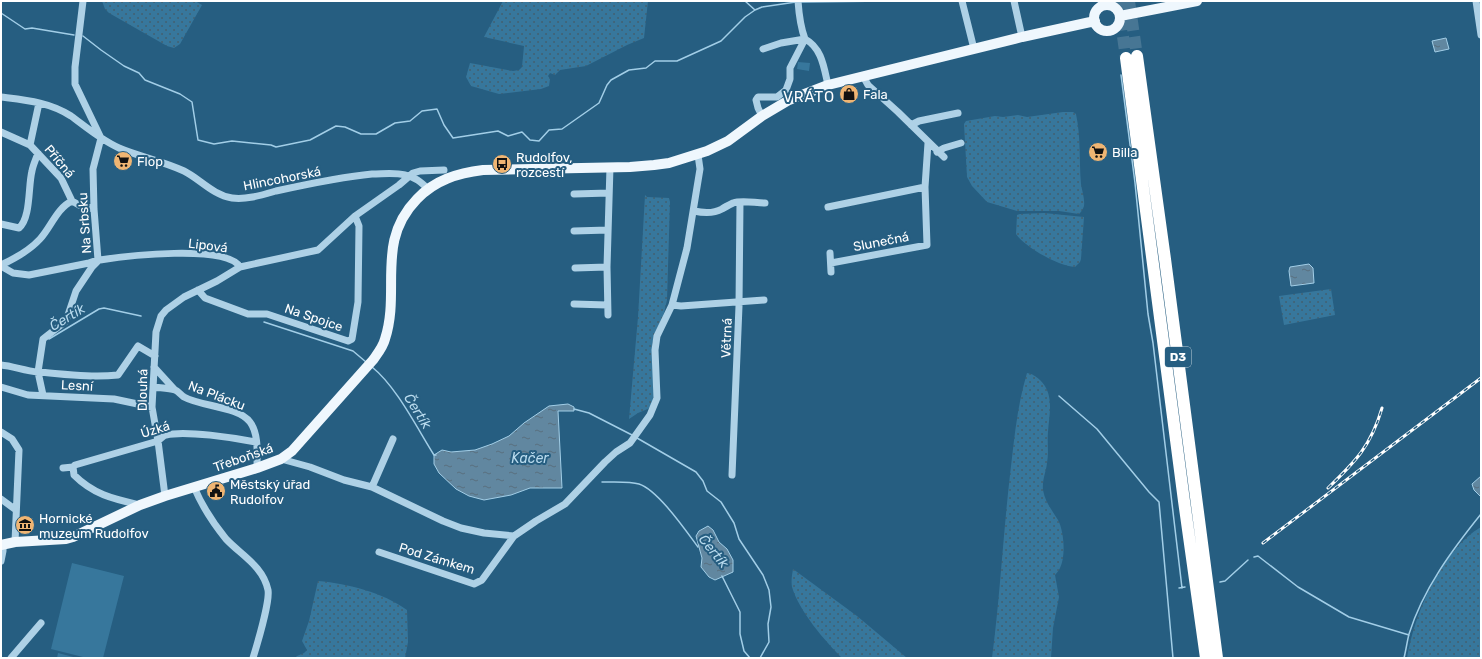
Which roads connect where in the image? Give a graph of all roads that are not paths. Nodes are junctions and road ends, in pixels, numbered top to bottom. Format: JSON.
{"nodes":[{"id":1,"x":82,"y":1,"type":"edge"},
{"id":2,"x":962,"y":1,"type":"edge"},
{"id":3,"x":1014,"y":1,"type":"edge"},
{"id":4,"x":1197,"y":1,"type":"edge"},
{"id":5,"x":1476,"y":1,"type":"edge"},
{"id":6,"x":798,"y":3,"type":"edge"},
{"id":7,"x":1102,"y":4,"type":"edge"},
{"id":8,"x":1120,"y":16,"type":"junction"},
{"id":9,"x":1095,"y":21,"type":"junction"},
{"id":10,"x":1481,"y":35,"type":"edge"},
{"id":11,"x":1022,"y":37,"type":"junction"},
{"id":12,"x":805,"y":39,"type":"junction"},
{"id":13,"x":763,"y":49,"type":"dead end"},
{"id":14,"x":974,"y":49,"type":"junction"},
{"id":15,"x":863,"y":76,"type":"junction"},
{"id":16,"x":828,"y":85,"type":"junction"},
{"id":17,"x":1,"y":97,"type":"edge"},
{"id":18,"x":39,"y":103,"type":"junction"},
{"id":19,"x":958,"y":113,"type":"dead end"},
{"id":20,"x":762,"y":116,"type":"junction"},
{"id":21,"x":911,"y":125,"type":"junction"},
{"id":22,"x":1,"y":132,"type":"edge"},
{"id":23,"x":101,"y":138,"type":"junction"},
{"id":24,"x":928,"y":143,"type":"junction"},
{"id":25,"x":961,"y":143,"type":"dead end"},
{"id":26,"x":30,"y":145,"type":"junction"},
{"id":27,"x":939,"y":151,"type":"junction"},
{"id":28,"x":38,"y":153,"type":"junction"},
{"id":29,"x":698,"y":155,"type":"junction"},
{"id":30,"x":944,"y":157,"type":"dead end"},
{"id":31,"x":610,"y":167,"type":"junction"},
{"id":32,"x":444,"y":170,"type":"dead end"},
{"id":33,"x":409,"y":176,"type":"junction"},
{"id":34,"x":925,"y":187,"type":"junction"},
{"id":35,"x":428,"y":189,"type":"junction"},
{"id":36,"x":609,"y":193,"type":"junction"},
{"id":37,"x":574,"y":194,"type":"dead end"},
{"id":38,"x":72,"y":201,"type":"junction"},
{"id":39,"x":740,"y":202,"type":"junction"},
{"id":40,"x":765,"y":203,"type":"dead end"},
{"id":41,"x":828,"y":207,"type":"dead end"},
{"id":42,"x":94,"y":209,"type":"junction"},
{"id":43,"x":694,"y":211,"type":"junction"},
{"id":44,"x":355,"y":216,"type":"junction"},
{"id":45,"x":1,"y":224,"type":"edge"},
{"id":46,"x":608,"y":230,"type":"junction"},
{"id":47,"x":574,"y":231,"type":"dead end"},
{"id":48,"x":830,"y":253,"type":"dead end"},
{"id":49,"x":98,"y":260,"type":"junction"},
{"id":50,"x":831,"y":263,"type":"junction"},
{"id":51,"x":1,"y":266,"type":"edge"},
{"id":52,"x":240,"y":267,"type":"junction"},
{"id":53,"x":607,"y":267,"type":"junction"},
{"id":54,"x":575,"y":268,"type":"dead end"},
{"id":55,"x":831,"y":272,"type":"dead end"},
{"id":56,"x":198,"y":290,"type":"junction"},
{"id":57,"x":764,"y":300,"type":"dead end"},
{"id":58,"x":739,"y":302,"type":"junction"},
{"id":59,"x":574,"y":304,"type":"dead end"},
{"id":60,"x":607,"y":305,"type":"junction"},
{"id":61,"x":672,"y":305,"type":"junction"},
{"id":62,"x":608,"y":315,"type":"dead end"},
{"id":63,"x":155,"y":356,"type":"junction"},
{"id":64,"x":1,"y":365,"type":"edge"},
{"id":65,"x":154,"y":367,"type":"junction"},
{"id":66,"x":38,"y":372,"type":"junction"},
{"id":67,"x":1,"y":387,"type":"edge"},
{"id":68,"x":153,"y":387,"type":"junction"},
{"id":69,"x":175,"y":390,"type":"junction"},
{"id":70,"x":43,"y":395,"type":"junction"},
{"id":71,"x":152,"y":407,"type":"junction"},
{"id":72,"x":1,"y":432,"type":"edge"},
{"id":73,"x":393,"y":439,"type":"dead end"},
{"id":74,"x":158,"y":441,"type":"junction"},
{"id":75,"x":256,"y":442,"type":"junction"},
{"id":76,"x":281,"y":459,"type":"junction"},
{"id":77,"x":73,"y":467,"type":"junction"},
{"id":78,"x":63,"y":468,"type":"dead end"},
{"id":79,"x":257,"y":468,"type":"junction"},
{"id":80,"x":732,"y":475,"type":"dead end"},
{"id":81,"x":194,"y":487,"type":"junction"},
{"id":82,"x":372,"y":487,"type":"junction"},
{"id":83,"x":165,"y":496,"type":"junction"},
{"id":84,"x":1,"y":499,"type":"edge"},
{"id":85,"x":140,"y":505,"type":"junction"},
{"id":86,"x":16,"y":510,"type":"junction"},
{"id":87,"x":514,"y":536,"type":"junction"},
{"id":88,"x":15,"y":542,"type":"junction"},
{"id":89,"x":2,"y":545,"type":"edge"},
{"id":90,"x":379,"y":552,"type":"dead end"},
{"id":91,"x":1,"y":561,"type":"edge"},
{"id":92,"x":41,"y":623,"type":"dead end"},
{"id":93,"x":10,"y":658,"type":"edge"},
{"id":94,"x":253,"y":658,"type":"edge"},
{"id":95,"x":1206,"y":658,"type":"edge"},
{"id":96,"x":1216,"y":658,"type":"edge"}],
"edges":[{"from":1,"to":23,"type":"street"},
{"from":2,"to":14,"type":"street"},
{"from":3,"to":11,"type":"street"},
{"from":4,"to":8,"type":"main road"},
{"from":5,"to":10,"type":"street"},
{"from":6,"to":12,"type":"street"},
{"from":7,"to":8,"type":"main road"},
{"from":7,"to":9,"type":"main road"},
{"from":8,"to":9,"type":"main road"},
{"from":9,"to":11,"type":"main road","name":"Třeboňská"},
{"from":11,"to":14,"type":"main road","name":"Třeboňská"},
{"from":12,"to":13,"type":"street"},
{"from":12,"to":16,"type":"street"},
{"from":12,"to":20,"type":"street"},
{"from":14,"to":15,"type":"main road","name":"Třeboňská"},
{"from":15,"to":16,"type":"main road","name":"Třeboňská"},
{"from":15,"to":21,"type":"street"},
{"from":16,"to":20,"type":"main road","name":"Třeboňská"},
{"from":17,"to":18,"type":"street","name":"Hlincohorská"},
{"from":18,"to":23,"type":"street","name":"Hlincohorská"},
{"from":18,"to":26,"type":"street"},
{"from":19,"to":21,"type":"street"},
{"from":20,"to":29,"type":"main road","name":"Třeboňská"},
{"from":21,"to":24,"type":"street"},
{"from":22,"to":26,"type":"street","name":"Příčná"},
{"from":23,"to":33,"type":"street","name":"Hlincohorská"},
{"from":23,"to":42,"type":"street","name":"Na Srbsku"},
{"from":24,"to":27,"type":"street"},
{"from":24,"to":34,"type":"street","name":"Slunečná"},
{"from":25,"to":27,"type":"street"},
{"from":26,"to":28,"type":"street","name":"Příčná"},
{"from":27,"to":30,"type":"street"},
{"from":28,"to":38,"type":"street","name":"Příčná"},
{"from":28,"to":45,"type":"street"},
{"from":29,"to":31,"type":"main road","name":"Třeboňská"},
{"from":29,"to":43,"type":"street","name":"Pod Zámkem"},
{"from":31,"to":35,"type":"main road","name":"Třeboňská"},
{"from":31,"to":36,"type":"street"},
{"from":32,"to":33,"type":"street","name":"Hlincohorská"},
{"from":33,"to":35,"type":"street","name":"Hlincohorská"},
{"from":33,"to":44,"type":"street","name":"Lipová"},
{"from":34,"to":41,"type":"street"},
{"from":34,"to":50,"type":"street","name":"Slunečná"},
{"from":35,"to":76,"type":"main road","name":"Třeboňská"},
{"from":36,"to":37,"type":"street"},
{"from":36,"to":46,"type":"street"},
{"from":38,"to":42,"type":"street"},
{"from":38,"to":51,"type":"street"},
{"from":39,"to":40,"type":"street"},
{"from":39,"to":43,"type":"street"},
{"from":39,"to":58,"type":"street","name":"Větrná"},
{"from":42,"to":49,"type":"street","name":"Na Srbsku"},
{"from":43,"to":61,"type":"street","name":"Pod Zámkem"},
{"from":44,"to":52,"type":"street","name":"Lipová"},
{"from":44,"to":56,"type":"street","name":"Na Spojce"},
{"from":46,"to":47,"type":"street"},
{"from":46,"to":53,"type":"street"},
{"from":48,"to":50,"type":"street"},
{"from":49,"to":51,"type":"street","name":"Lipová"},
{"from":49,"to":52,"type":"street","name":"Lipová"},
{"from":49,"to":66,"type":"street"},
{"from":50,"to":55,"type":"street"},
{"from":52,"to":56,"type":"street","name":"Dlouhá"},
{"from":53,"to":54,"type":"street"},
{"from":53,"to":60,"type":"street"},
{"from":56,"to":63,"type":"street","name":"Dlouhá"},
{"from":57,"to":58,"type":"street"},
{"from":58,"to":61,"type":"street"},
{"from":58,"to":80,"type":"street","name":"Větrná"},
{"from":59,"to":60,"type":"street"},
{"from":60,"to":62,"type":"street"},
{"from":61,"to":87,"type":"street","name":"Pod Zámkem"},
{"from":63,"to":65,"type":"street","name":"Dlouhá"},
{"from":63,"to":66,"type":"street","name":"Dlouhá"},
{"from":64,"to":66,"type":"street"},
{"from":65,"to":68,"type":"street","name":"Dlouhá"},
{"from":65,"to":69,"type":"street"},
{"from":66,"to":70,"type":"street"},
{"from":67,"to":70,"type":"street","name":"Lesní"},
{"from":68,"to":69,"type":"street","name":"Na Plácku"},
{"from":68,"to":71,"type":"street","name":"Dlouhá"},
{"from":69,"to":75,"type":"street","name":"Na Plácku"},
{"from":70,"to":71,"type":"street","name":"Lesní"},
{"from":71,"to":74,"type":"street","name":"Dlouhá"},
{"from":72,"to":86,"type":"street"},
{"from":73,"to":82,"type":"street"},
{"from":74,"to":75,"type":"street","name":"Úzká"},
{"from":74,"to":77,"type":"street","name":"Úzká"},
{"from":74,"to":83,"type":"street","name":"Dlouhá"},
{"from":75,"to":79,"type":"street","name":"Na Plácku"},
{"from":76,"to":79,"type":"main road","name":"Třeboňská"},
{"from":76,"to":82,"type":"street"},
{"from":77,"to":78,"type":"street","name":"Úzká"},
{"from":77,"to":85,"type":"street"},
{"from":79,"to":81,"type":"main road","name":"Třeboňská"},
{"from":81,"to":83,"type":"main road","name":"Třeboňská"},
{"from":81,"to":94,"type":"street"},
{"from":82,"to":87,"type":"street"},
{"from":83,"to":85,"type":"main road","name":"Třeboňská"},
{"from":84,"to":86,"type":"street"},
{"from":85,"to":88,"type":"main road","name":"Třeboňská"},
{"from":86,"to":88,"type":"street"},
{"from":87,"to":90,"type":"street","name":"Pod Zámkem"},
{"from":88,"to":89,"type":"main road","name":"Třeboňská"},
{"from":89,"to":91,"type":"street"},
{"from":92,"to":93,"type":"street"},
{"from":95,"to":96,"type":"highway","number":"D3"}]}
